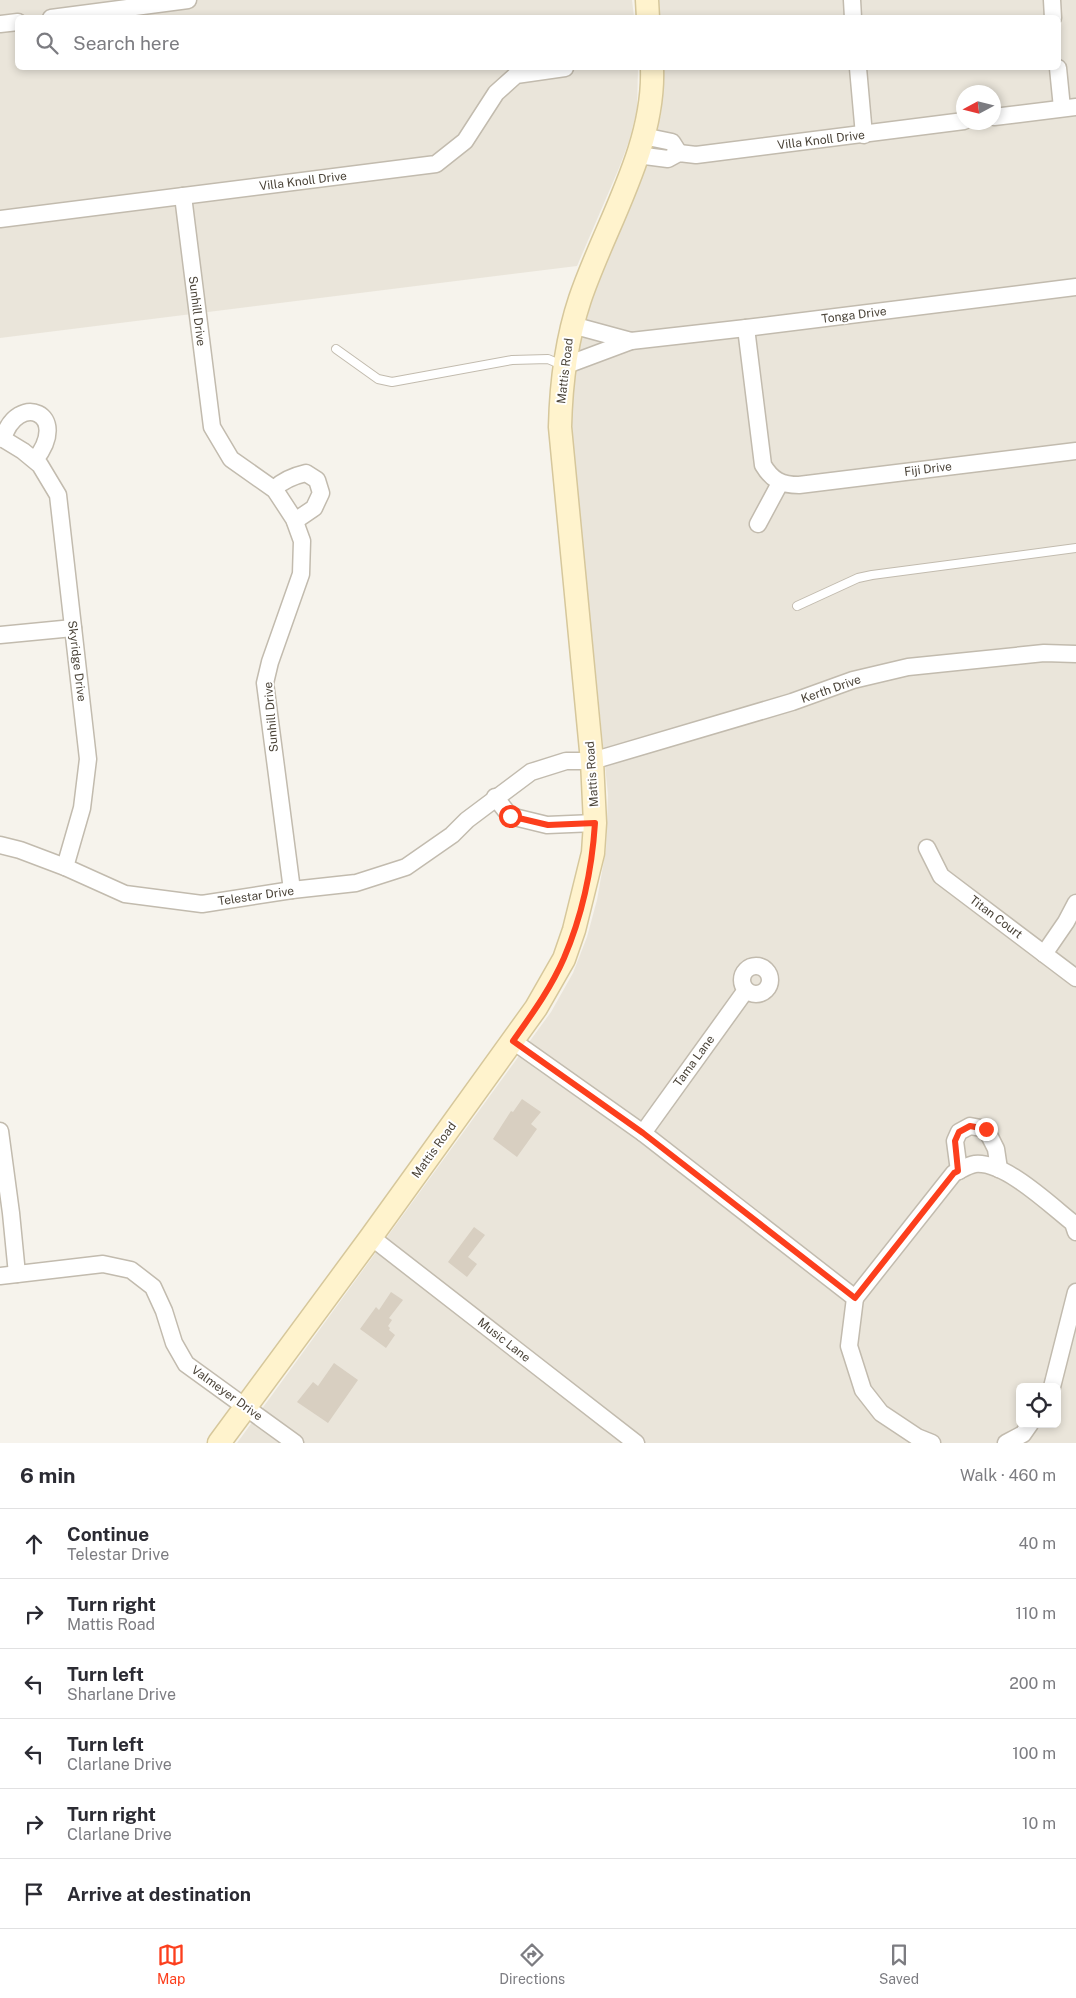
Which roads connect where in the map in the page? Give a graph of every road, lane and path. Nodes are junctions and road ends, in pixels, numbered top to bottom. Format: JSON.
{"nodes":[{"id":1,"x":188,"y":0,"type":"edge"},
{"id":2,"x":647,"y":0,"type":"edge"},
{"id":3,"x":852,"y":0,"type":"edge"},
{"id":4,"x":1052,"y":0,"type":"edge"},
{"id":5,"x":74,"y":15,"type":"edge"},
{"id":6,"x":648,"y":15,"type":"edge"},
{"id":7,"x":853,"y":15,"type":"edge"},
{"id":8,"x":1053,"y":15,"type":"edge"},
{"id":9,"x":15,"y":22,"type":"edge"},
{"id":10,"x":0,"y":24,"type":"edge"},
{"id":11,"x":551,"y":70,"type":"edge"},
{"id":12,"x":652,"y":70,"type":"edge"},
{"id":13,"x":858,"y":70,"type":"edge"},
{"id":14,"x":1059,"y":70,"type":"edge"},
{"id":15,"x":1069,"y":108,"type":"edge"},
{"id":16,"x":1001,"y":116,"type":"edge"},
{"id":17,"x":956,"y":122,"type":"edge"},
{"id":18,"x":864,"y":135,"type":"junction"},
{"id":19,"x":640,"y":146,"type":"junction"},
{"id":20,"x":182,"y":196,"type":"junction"},
{"id":21,"x":0,"y":219,"type":"edge"},
{"id":22,"x":1076,"y":287,"type":"edge"},
{"id":23,"x":572,"y":325,"type":"junction"},
{"id":24,"x":746,"y":328,"type":"junction"},
{"id":25,"x":631,"y":341,"type":"junction"},
{"id":26,"x":336,"y":348,"type":"dead end"},
{"id":27,"x":564,"y":366,"type":"junction"},
{"id":28,"x":2,"y":438,"type":"edge"},
{"id":29,"x":1076,"y":451,"type":"edge"},
{"id":30,"x":35,"y":460,"type":"junction"},
{"id":31,"x":780,"y":483,"type":"junction"},
{"id":32,"x":274,"y":489,"type":"junction"},
{"id":33,"x":295,"y":520,"type":"junction"},
{"id":34,"x":758,"y":524,"type":"dead end"},
{"id":35,"x":1076,"y":548,"type":"edge"},
{"id":36,"x":797,"y":606,"type":"dead end"},
{"id":37,"x":73,"y":628,"type":"junction"},
{"id":38,"x":0,"y":635,"type":"edge"},
{"id":39,"x":1076,"y":654,"type":"edge"},
{"id":40,"x":592,"y":760,"type":"junction"},
{"id":41,"x":495,"y":797,"type":"junction"},
{"id":42,"x":595,"y":823,"type":"junction"},
{"id":43,"x":0,"y":845,"type":"edge"},
{"id":44,"x":927,"y":848,"type":"dead end"},
{"id":45,"x":66,"y":867,"type":"junction"},
{"id":46,"x":292,"y":890,"type":"junction"},
{"id":47,"x":1076,"y":903,"type":"edge"},
{"id":48,"x":1044,"y":954,"type":"junction"},
{"id":49,"x":1076,"y":978,"type":"edge"},
{"id":50,"x":746,"y":990,"type":"dead end"},
{"id":51,"x":513,"y":1041,"type":"junction"},
{"id":52,"x":0,"y":1131,"type":"edge"},
{"id":53,"x":643,"y":1133,"type":"junction"},
{"id":54,"x":999,"y":1169,"type":"junction"},
{"id":55,"x":958,"y":1171,"type":"junction"},
{"id":56,"x":1076,"y":1232,"type":"edge"},
{"id":57,"x":371,"y":1236,"type":"junction"},
{"id":58,"x":18,"y":1274,"type":"junction"},
{"id":59,"x":0,"y":1276,"type":"edge"},
{"id":60,"x":1076,"y":1292,"type":"edge"},
{"id":61,"x":855,"y":1298,"type":"junction"},
{"id":62,"x":1053,"y":1383,"type":"edge"},
{"id":63,"x":246,"y":1406,"type":"junction"},
{"id":64,"x":1027,"y":1428,"type":"edge"},
{"id":65,"x":219,"y":1443,"type":"edge"},
{"id":66,"x":295,"y":1443,"type":"edge"},
{"id":67,"x":636,"y":1443,"type":"edge"},
{"id":68,"x":932,"y":1443,"type":"edge"},
{"id":69,"x":1006,"y":1443,"type":"edge"}],
"edges":[{"from":1,"to":5,"type":"street"},
{"from":2,"to":6,"type":"main road"},
{"from":3,"to":7,"type":"street"},
{"from":4,"to":8,"type":"street"},
{"from":9,"to":10,"type":"street"},
{"from":11,"to":20,"type":"street","name":"Villa Knoll Drive"},
{"from":12,"to":19,"type":"main road","name":"Mattis Road"},
{"from":13,"to":18,"type":"street"},
{"from":14,"to":15,"type":"street"},
{"from":15,"to":16,"type":"street"},
{"from":17,"to":18,"type":"street","name":"Villa Knoll Drive"},
{"from":18,"to":19,"type":"street","name":"Villa Knoll Drive"},
{"from":19,"to":23,"type":"main road","name":"Mattis Road"},
{"from":20,"to":21,"type":"street","name":"Villa Knoll Drive"},
{"from":20,"to":32,"type":"street","name":"Sunhill Drive"},
{"from":22,"to":24,"type":"street","name":"Tonga Drive"},
{"from":23,"to":25,"type":"street","name":"Tonga Drive"},
{"from":23,"to":27,"type":"main road","name":"Mattis Road"},
{"from":24,"to":25,"type":"street","name":"Tonga Drive"},
{"from":24,"to":31,"type":"street"},
{"from":25,"to":27,"type":"street","name":"Tonga Drive"},
{"from":26,"to":27,"type":"lane"},
{"from":27,"to":40,"type":"main road","name":"Mattis Road"},
{"from":28,"to":30,"type":"street","name":"Skyridge Drive"},
{"from":28,"to":30,"type":"street","name":"Skyridge Drive"},
{"from":29,"to":31,"type":"street","name":"Fiji Drive"},
{"from":30,"to":37,"type":"street","name":"Skyridge Drive"},
{"from":31,"to":34,"type":"street"},
{"from":32,"to":33,"type":"street","name":"Sunhill Drive"},
{"from":32,"to":33,"type":"street"},
{"from":33,"to":46,"type":"street","name":"Sunhill Drive"},
{"from":35,"to":36,"type":"lane"},
{"from":37,"to":38,"type":"street"},
{"from":37,"to":45,"type":"street","name":"Skyridge Drive"},
{"from":39,"to":40,"type":"street","name":"Kerth Drive"},
{"from":40,"to":41,"type":"street","name":"Telestar Drive"},
{"from":40,"to":42,"type":"main road","name":"Mattis Road"},
{"from":41,"to":42,"type":"street"},
{"from":41,"to":46,"type":"street","name":"Telestar Drive"},
{"from":42,"to":51,"type":"main road","name":"Mattis Road"},
{"from":43,"to":45,"type":"street","name":"Telestar Drive"},
{"from":44,"to":48,"type":"street","name":"Titan Court"},
{"from":45,"to":46,"type":"street","name":"Telestar Drive"},
{"from":47,"to":48,"type":"street"},
{"from":48,"to":49,"type":"street","name":"Titan Court"},
{"from":50,"to":53,"type":"street","name":"Tama Lane"},
{"from":51,"to":53,"type":"street"},
{"from":51,"to":57,"type":"main road","name":"Mattis Road"},
{"from":52,"to":58,"type":"street"},
{"from":53,"to":61,"type":"street"},
{"from":54,"to":55,"type":"street"},
{"from":54,"to":55,"type":"street"},
{"from":54,"to":56,"type":"street"},
{"from":55,"to":61,"type":"street"},
{"from":57,"to":63,"type":"main road","name":"Mattis Road"},
{"from":57,"to":67,"type":"street","name":"Music Lane"},
{"from":58,"to":59,"type":"street","name":"Valmeyer Drive"},
{"from":58,"to":63,"type":"street","name":"Valmeyer Drive"},
{"from":60,"to":62,"type":"street"},
{"from":61,"to":68,"type":"street"},
{"from":63,"to":65,"type":"main road","name":"Mattis Road"},
{"from":63,"to":66,"type":"street","name":"Valmeyer Drive"},
{"from":64,"to":69,"type":"street"}]}
